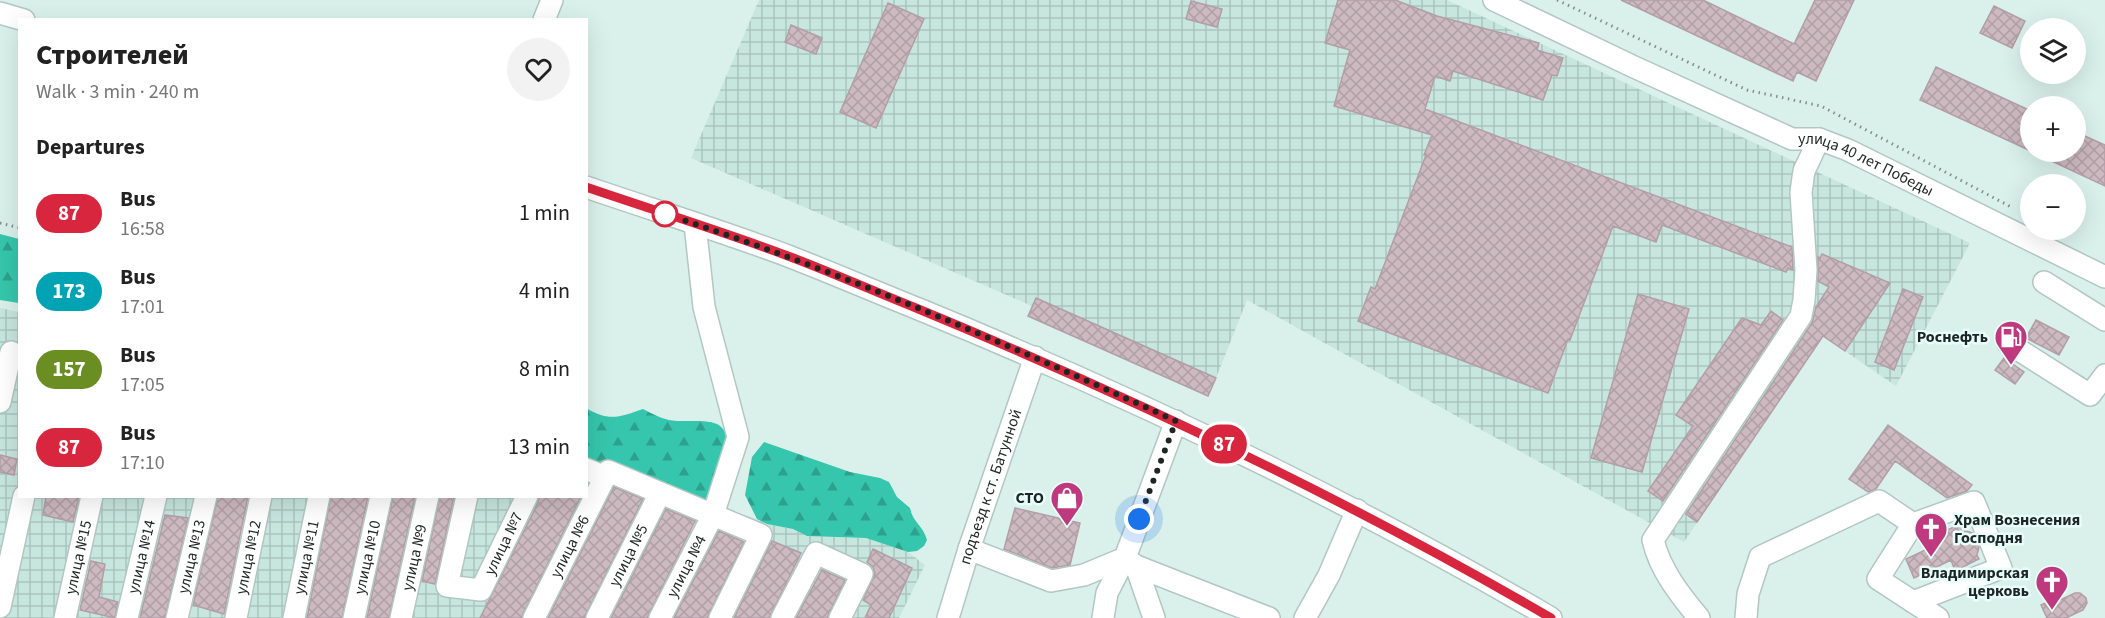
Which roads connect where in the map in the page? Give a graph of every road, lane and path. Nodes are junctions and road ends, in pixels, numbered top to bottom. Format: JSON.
{"nodes":[{"id":1,"x":552,"y":0,"type":"edge"},
{"id":2,"x":1494,"y":0,"type":"edge"},
{"id":3,"x":1557,"y":0,"type":"edge"},
{"id":4,"x":0,"y":13,"type":"edge"},
{"id":5,"x":18,"y":18,"type":"edge"},
{"id":6,"x":545,"y":18,"type":"edge"},
{"id":7,"x":1819,"y":139,"type":"junction"},
{"id":8,"x":588,"y":188,"type":"edge"},
{"id":9,"x":2020,"y":211,"type":"edge"},
{"id":10,"x":0,"y":223,"type":"edge"},
{"id":11,"x":695,"y":224,"type":"junction"},
{"id":12,"x":18,"y":228,"type":"edge"},
{"id":13,"x":2105,"y":277,"type":"edge"},
{"id":14,"x":2044,"y":282,"type":"dead end"},
{"id":15,"x":2105,"y":320,"type":"edge"},
{"id":16,"x":2008,"y":343,"type":"dead end"},
{"id":17,"x":10,"y":352,"type":"edge"},
{"id":18,"x":1035,"y":357,"type":"junction"},
{"id":19,"x":2105,"y":375,"type":"edge"},
{"id":20,"x":0,"y":402,"type":"edge"},
{"id":21,"x":1176,"y":421,"type":"junction"},
{"id":22,"x":596,"y":473,"type":"edge"},
{"id":23,"x":588,"y":492,"type":"edge"},
{"id":24,"x":660,"y":493,"type":"junction"},
{"id":25,"x":24,"y":498,"type":"edge"},
{"id":26,"x":92,"y":498,"type":"edge"},
{"id":27,"x":156,"y":498,"type":"edge"},
{"id":28,"x":206,"y":498,"type":"edge"},
{"id":29,"x":261,"y":498,"type":"edge"},
{"id":30,"x":319,"y":498,"type":"edge"},
{"id":31,"x":381,"y":498,"type":"edge"},
{"id":32,"x":428,"y":498,"type":"edge"},
{"id":33,"x":466,"y":498,"type":"edge"},
{"id":34,"x":526,"y":498,"type":"edge"},
{"id":35,"x":585,"y":498,"type":"edge"},
{"id":36,"x":1358,"y":510,"type":"junction"},
{"id":37,"x":713,"y":515,"type":"junction"},
{"id":38,"x":1913,"y":524,"type":"junction"},
{"id":39,"x":969,"y":549,"type":"junction"},
{"id":40,"x":1130,"y":562,"type":"junction"},
{"id":41,"x":1913,"y":602,"type":"junction"},
{"id":42,"x":0,"y":607,"type":"edge"},
{"id":43,"x":1534,"y":613,"type":"edge"},
{"id":44,"x":65,"y":618,"type":"edge"},
{"id":45,"x":127,"y":618,"type":"edge"},
{"id":46,"x":177,"y":618,"type":"edge"},
{"id":47,"x":236,"y":618,"type":"edge"},
{"id":48,"x":294,"y":618,"type":"edge"},
{"id":49,"x":354,"y":618,"type":"edge"},
{"id":50,"x":401,"y":618,"type":"edge"},
{"id":51,"x":534,"y":618,"type":"edge"},
{"id":52,"x":597,"y":618,"type":"edge"},
{"id":53,"x":660,"y":618,"type":"edge"},
{"id":54,"x":720,"y":618,"type":"edge"},
{"id":55,"x":783,"y":618,"type":"edge"},
{"id":56,"x":840,"y":618,"type":"edge"},
{"id":57,"x":948,"y":618,"type":"edge"},
{"id":58,"x":1103,"y":618,"type":"edge"},
{"id":59,"x":1154,"y":618,"type":"edge"},
{"id":60,"x":1269,"y":618,"type":"edge"},
{"id":61,"x":1305,"y":618,"type":"edge"},
{"id":62,"x":1551,"y":618,"type":"edge"},
{"id":63,"x":1699,"y":618,"type":"edge"},
{"id":64,"x":1746,"y":618,"type":"edge"},
{"id":65,"x":1938,"y":618,"type":"edge"}],
"edges":[{"from":1,"to":6,"type":"street"},
{"from":2,"to":7,"type":"street","name":"улица 40 лет Победы"},
{"from":3,"to":9,"type":"path"},
{"from":4,"to":5,"type":"street"},
{"from":7,"to":13,"type":"street","name":"улица 40 лет Победы"},
{"from":7,"to":63,"type":"street"},
{"from":8,"to":11,"type":"street"},
{"from":10,"to":12,"type":"path"},
{"from":11,"to":18,"type":"street"},
{"from":11,"to":37,"type":"street","name":"улица №4"},
{"from":14,"to":15,"type":"street"},
{"from":16,"to":19,"type":"street"},
{"from":17,"to":20,"type":"street"},
{"from":18,"to":21,"type":"street"},
{"from":18,"to":39,"type":"street","name":"подъезд к ст. Батунной"},
{"from":21,"to":36,"type":"street"},
{"from":21,"to":40,"type":"street"},
{"from":22,"to":23,"type":"street","name":"улица №6"},
{"from":22,"to":24,"type":"street"},
{"from":24,"to":37,"type":"street"},
{"from":24,"to":52,"type":"street","name":"улица №5"},
{"from":25,"to":42,"type":"street"},
{"from":26,"to":44,"type":"street","name":"улица №15"},
{"from":27,"to":45,"type":"street","name":"улица №14"},
{"from":28,"to":46,"type":"street","name":"улица №13"},
{"from":29,"to":47,"type":"street","name":"улица №12"},
{"from":30,"to":48,"type":"street","name":"улица №11"},
{"from":31,"to":49,"type":"street","name":"улица №10"},
{"from":32,"to":50,"type":"street","name":"улица №9"},
{"from":33,"to":34,"type":"street","name":"улица №7"},
{"from":35,"to":51,"type":"street","name":"улица №6"},
{"from":36,"to":43,"type":"street"},
{"from":36,"to":61,"type":"street"},
{"from":37,"to":53,"type":"street","name":"улица №4"},
{"from":37,"to":54,"type":"street"},
{"from":38,"to":41,"type":"street"},
{"from":38,"to":41,"type":"street"},
{"from":38,"to":64,"type":"street"},
{"from":39,"to":40,"type":"street"},
{"from":39,"to":57,"type":"street","name":"подъезд к ст. Батунной"},
{"from":40,"to":58,"type":"street"},
{"from":40,"to":59,"type":"street"},
{"from":40,"to":60,"type":"street"},
{"from":41,"to":65,"type":"street"},
{"from":43,"to":62,"type":"street"},
{"from":55,"to":56,"type":"street"}]}
